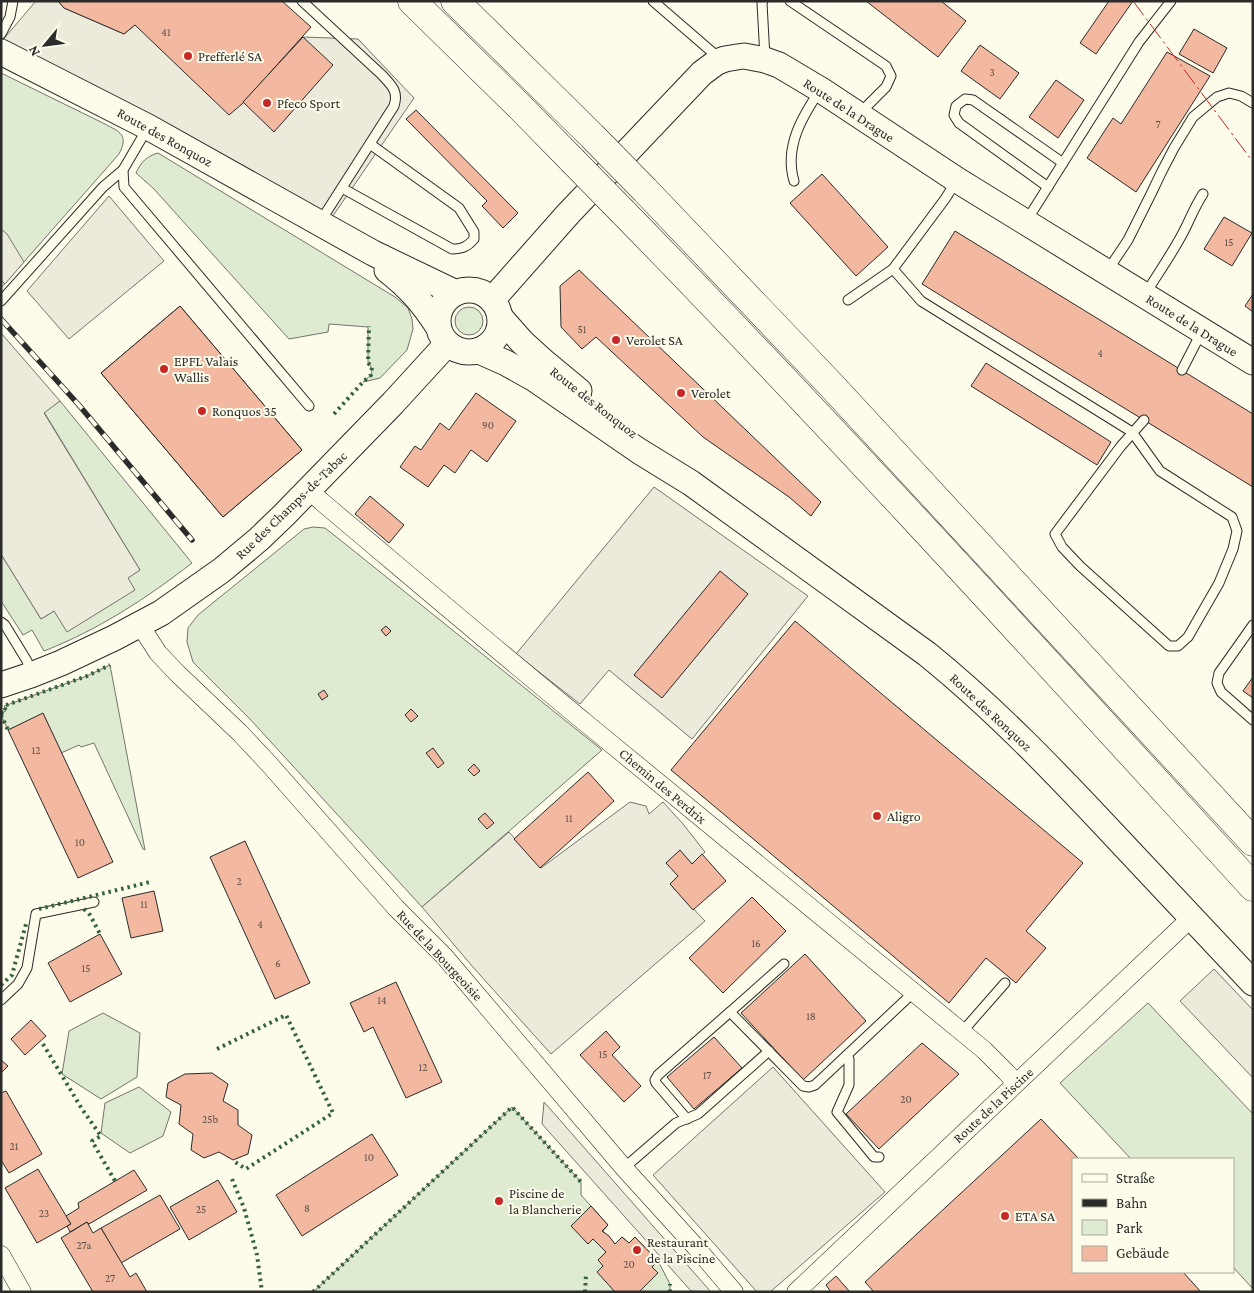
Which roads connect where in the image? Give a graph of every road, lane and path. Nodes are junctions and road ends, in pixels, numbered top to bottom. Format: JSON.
{"nodes":[{"id":1,"x":13,"y":1,"type":"edge"},
{"id":2,"x":20,"y":1,"type":"edge"},
{"id":3,"x":302,"y":1,"type":"edge"},
{"id":4,"x":412,"y":1,"type":"edge"},
{"id":5,"x":455,"y":1,"type":"edge"},
{"id":6,"x":653,"y":1,"type":"edge"},
{"id":7,"x":763,"y":1,"type":"edge"},
{"id":8,"x":790,"y":1,"type":"edge"},
{"id":9,"x":1171,"y":1,"type":"edge"},
{"id":10,"x":10,"y":17,"type":"junction"},
{"id":11,"x":1,"y":34,"type":"edge"},
{"id":12,"x":1,"y":52,"type":"edge"},
{"id":13,"x":721,"y":60,"type":"junction"},
{"id":14,"x":765,"y":60,"type":"junction"},
{"id":15,"x":821,"y":90,"type":"junction"},
{"id":16,"x":1253,"y":104,"type":"edge"},
{"id":17,"x":858,"y":114,"type":"junction"},
{"id":18,"x":148,"y":127,"type":"junction"},
{"id":19,"x":370,"y":144,"type":"junction"},
{"id":20,"x":1063,"y":163,"type":"junction"},
{"id":21,"x":122,"y":170,"type":"junction"},
{"id":22,"x":957,"y":180,"type":"junction"},
{"id":23,"x":794,"y":181,"type":"dead end"},
{"id":24,"x":1048,"y":187,"type":"junction"},
{"id":25,"x":342,"y":188,"type":"junction"},
{"id":26,"x":1203,"y":194,"type":"dead end"},
{"id":27,"x":1025,"y":222,"type":"junction"},
{"id":28,"x":323,"y":224,"type":"junction"},
{"id":29,"x":893,"y":269,"type":"junction"},
{"id":30,"x":1107,"y":272,"type":"junction"},
{"id":31,"x":456,"y":293,"type":"junction"},
{"id":32,"x":1144,"y":295,"type":"junction"},
{"id":33,"x":848,"y":300,"type":"dead end"},
{"id":34,"x":1,"y":301,"type":"edge"},
{"id":35,"x":496,"y":309,"type":"junction"},
{"id":36,"x":1202,"y":331,"type":"junction"},
{"id":37,"x":442,"y":335,"type":"junction"},
{"id":38,"x":479,"y":351,"type":"junction"},
{"id":39,"x":1253,"y":362,"type":"edge"},
{"id":40,"x":1182,"y":370,"type":"dead end"},
{"id":41,"x":309,"y":406,"type":"dead end"},
{"id":42,"x":1144,"y":420,"type":"dead end"},
{"id":43,"x":1132,"y":432,"type":"junction"},
{"id":44,"x":691,"y":483,"type":"junction"},
{"id":45,"x":309,"y":490,"type":"junction"},
{"id":46,"x":1,"y":622,"type":"edge"},
{"id":47,"x":140,"y":625,"type":"junction"},
{"id":48,"x":1253,"y":625,"type":"edge"},
{"id":49,"x":32,"y":675,"type":"junction"},
{"id":50,"x":1,"y":685,"type":"edge"},
{"id":51,"x":1253,"y":720,"type":"edge"},
{"id":52,"x":1253,"y":842,"type":"edge"},
{"id":53,"x":1253,"y":887,"type":"edge"},
{"id":54,"x":94,"y":902,"type":"dead end"},
{"id":55,"x":1191,"y":918,"type":"junction"},
{"id":56,"x":784,"y":964,"type":"dead end"},
{"id":57,"x":1006,"y":983,"type":"dead end"},
{"id":58,"x":1253,"y":983,"type":"edge"},
{"id":59,"x":914,"y":992,"type":"junction"},
{"id":60,"x":1,"y":1000,"type":"edge"},
{"id":61,"x":730,"y":1012,"type":"junction"},
{"id":62,"x":962,"y":1032,"type":"junction"},
{"id":63,"x":769,"y":1051,"type":"junction"},
{"id":64,"x":847,"y":1055,"type":"junction"},
{"id":65,"x":1016,"y":1083,"type":"junction"},
{"id":66,"x":687,"y":1119,"type":"junction"},
{"id":67,"x":879,"y":1157,"type":"dead end"},
{"id":68,"x":624,"y":1168,"type":"junction"},
{"id":69,"x":1,"y":1256,"type":"edge"},
{"id":70,"x":22,"y":1292,"type":"edge"},
{"id":71,"x":734,"y":1292,"type":"edge"},
{"id":72,"x":796,"y":1292,"type":"edge"}],
"edges":[{"from":1,"to":10,"type":"lane"},
{"from":2,"to":10,"type":"lane"},
{"from":3,"to":19,"type":"lane"},
{"from":4,"to":53,"type":"highway","bridge":true},
{"from":5,"to":52,"type":"highway","bridge":true},
{"from":6,"to":13,"type":"lane"},
{"from":7,"to":14,"type":"lane"},
{"from":8,"to":17,"type":"lane"},
{"from":9,"to":20,"type":"lane"},
{"from":10,"to":11,"type":"lane"},
{"from":12,"to":18,"type":"street","name":"Route des Ronquoz"},
{"from":13,"to":14,"type":"street","name":"Route de la Drague"},
{"from":13,"to":35,"type":"street","name":"Route de la Drague"},
{"from":14,"to":15,"type":"street","name":"Route de la Drague"},
{"from":15,"to":17,"type":"street","name":"Route de la Drague"},
{"from":15,"to":23,"type":"lane"},
{"from":16,"to":30,"type":"lane"},
{"from":17,"to":22,"type":"street","name":"Route de la Drague"},
{"from":18,"to":21,"type":"lane"},
{"from":18,"to":28,"type":"street","name":"Route des Ronquoz"},
{"from":19,"to":25,"type":"lane"},
{"from":19,"to":25,"type":"lane"},
{"from":20,"to":24,"type":"lane"},
{"from":20,"to":24,"type":"lane"},
{"from":21,"to":34,"type":"lane"},
{"from":21,"to":41,"type":"lane"},
{"from":22,"to":27,"type":"street","name":"Route de la Drague"},
{"from":22,"to":29,"type":"lane"},
{"from":24,"to":27,"type":"lane"},
{"from":25,"to":28,"type":"lane"},
{"from":26,"to":32,"type":"lane"},
{"from":27,"to":30,"type":"street","name":"Route de la Drague"},
{"from":28,"to":31,"type":"street","name":"Route des Ronquoz"},
{"from":28,"to":37,"type":"street","name":"Route des Ronquoz"},
{"from":29,"to":33,"type":"lane"},
{"from":29,"to":43,"type":"lane"},
{"from":30,"to":32,"type":"street","name":"Route de la Drague"},
{"from":31,"to":35,"type":"street"},
{"from":31,"to":37,"type":"street"},
{"from":32,"to":36,"type":"street","name":"Route de la Drague"},
{"from":35,"to":38,"type":"street"},
{"from":35,"to":44,"type":"street","name":"Route des Ronquoz"},
{"from":36,"to":39,"type":"street","name":"Route de la Drague"},
{"from":36,"to":40,"type":"lane"},
{"from":37,"to":38,"type":"street"},
{"from":37,"to":45,"type":"street","name":"Rue des Champs-de-Tabac"},
{"from":38,"to":44,"type":"street","name":"Route des Ronquoz"},
{"from":42,"to":43,"type":"lane"},
{"from":43,"to":43,"type":"lane"},
{"from":44,"to":55,"type":"street","name":"Route des Ronquoz"},
{"from":45,"to":47,"type":"street","name":"Rue des Champs-de-Tabac"},
{"from":45,"to":59,"type":"street","name":"Chemin des Perdrix"},
{"from":46,"to":49,"type":"lane"},
{"from":47,"to":49,"type":"street","name":"Rue des Champs-de-Tabac"},
{"from":47,"to":68,"type":"street","name":"Rue de la Bourgeoisie"},
{"from":48,"to":51,"type":"lane"},
{"from":49,"to":50,"type":"street","name":"Rue des Champs-de-Tabac"},
{"from":54,"to":60,"type":"lane"},
{"from":55,"to":58,"type":"street","name":"Route des Ronquoz"},
{"from":55,"to":65,"type":"street","name":"Route de la Piscine"},
{"from":56,"to":61,"type":"lane"},
{"from":57,"to":62,"type":"lane"},
{"from":59,"to":62,"type":"street","name":"Chemin des Perdrix"},
{"from":59,"to":64,"type":"lane"},
{"from":61,"to":63,"type":"lane"},
{"from":61,"to":66,"type":"lane"},
{"from":62,"to":65,"type":"street","name":"Chemin des Perdrix"},
{"from":63,"to":64,"type":"lane"},
{"from":63,"to":66,"type":"lane"},
{"from":64,"to":67,"type":"lane"},
{"from":65,"to":72,"type":"street","name":"Route de la Piscine"},
{"from":66,"to":68,"type":"lane"},
{"from":68,"to":71,"type":"street","name":"Rue de la Bourgeoisie"},
{"from":69,"to":70,"type":"street"}]}
